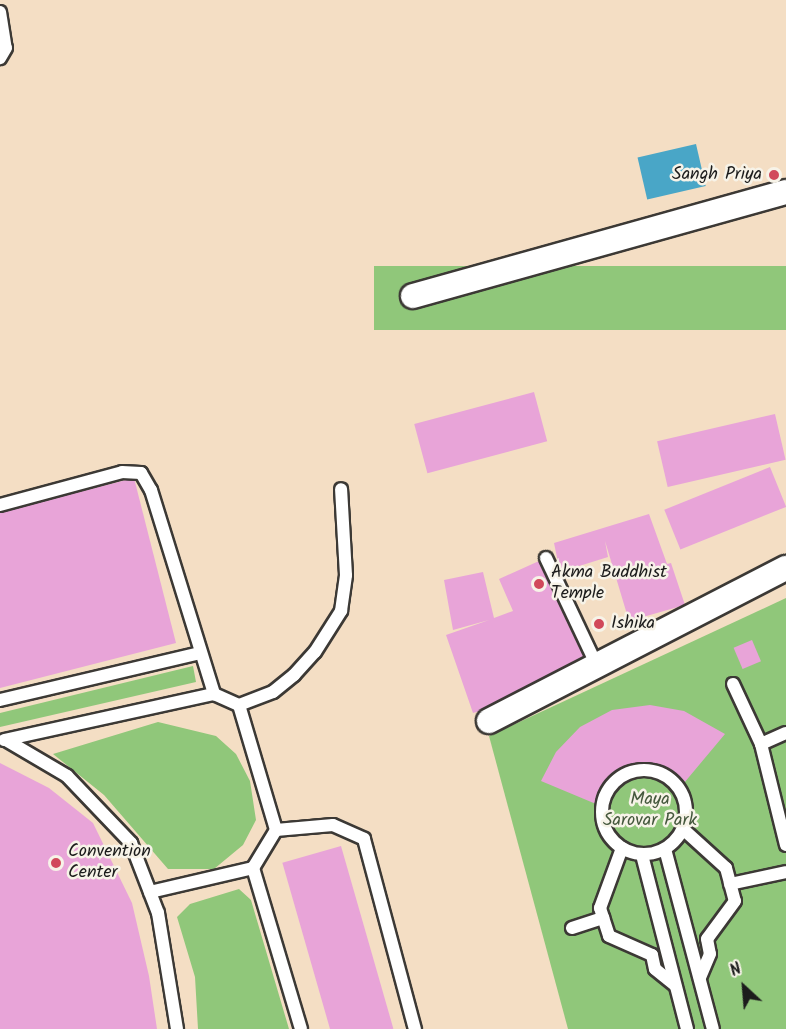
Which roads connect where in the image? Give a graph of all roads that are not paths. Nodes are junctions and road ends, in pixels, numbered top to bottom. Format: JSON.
{"nodes":[{"id":1,"x":0,"y":12,"type":"edge"},
{"id":2,"x":0,"y":58,"type":"edge"},
{"id":3,"x":786,"y":192,"type":"edge"},
{"id":4,"x":413,"y":296,"type":"dead end"},
{"id":5,"x":341,"y":489,"type":"dead end"},
{"id":6,"x":0,"y":505,"type":"edge"},
{"id":7,"x":546,"y":558,"type":"dead end"},
{"id":8,"x":786,"y":568,"type":"edge"},
{"id":9,"x":200,"y":653,"type":"junction"},
{"id":10,"x":597,"y":666,"type":"junction"},
{"id":11,"x":733,"y":684,"type":"dead end"},
{"id":12,"x":214,"y":694,"type":"junction"},
{"id":13,"x":0,"y":700,"type":"edge"},
{"id":14,"x":239,"y":705,"type":"junction"},
{"id":15,"x":489,"y":721,"type":"dead end"},
{"id":16,"x":786,"y":732,"type":"edge"},
{"id":17,"x":3,"y":741,"type":"edge"},
{"id":18,"x":761,"y":744,"type":"junction"},
{"id":19,"x":682,"y":829,"type":"junction"},
{"id":20,"x":276,"y":830,"type":"junction"},
{"id":21,"x":786,"y":845,"type":"edge"},
{"id":22,"x":622,"y":848,"type":"junction"},
{"id":23,"x":665,"y":849,"type":"junction"},
{"id":24,"x":642,"y":855,"type":"junction"},
{"id":25,"x":253,"y":868,"type":"junction"},
{"id":26,"x":786,"y":872,"type":"edge"},
{"id":27,"x":730,"y":884,"type":"junction"},
{"id":28,"x":150,"y":892,"type":"junction"},
{"id":29,"x":603,"y":918,"type":"junction"},
{"id":30,"x":572,"y":928,"type":"dead end"},
{"id":31,"x":700,"y":978,"type":"junction"},
{"id":32,"x":675,"y":985,"type":"junction"},
{"id":33,"x":177,"y":1029,"type":"edge"},
{"id":34,"x":300,"y":1029,"type":"edge"},
{"id":35,"x":416,"y":1029,"type":"edge"},
{"id":36,"x":687,"y":1029,"type":"edge"},
{"id":37,"x":713,"y":1029,"type":"edge"}],
"edges":[{"from":1,"to":2,"type":"lane"},
{"from":3,"to":4,"type":"street"},
{"from":5,"to":14,"type":"lane"},
{"from":6,"to":9,"type":"lane"},
{"from":7,"to":10,"type":"lane"},
{"from":8,"to":10,"type":"street"},
{"from":9,"to":12,"type":"lane"},
{"from":9,"to":13,"type":"lane"},
{"from":10,"to":15,"type":"street"},
{"from":11,"to":18,"type":"lane"},
{"from":12,"to":14,"type":"lane"},
{"from":12,"to":17,"type":"lane"},
{"from":14,"to":20,"type":"lane"},
{"from":16,"to":18,"type":"lane"},
{"from":17,"to":28,"type":"lane"},
{"from":18,"to":21,"type":"lane"},
{"from":19,"to":22,"type":"lane"},
{"from":19,"to":23,"type":"lane"},
{"from":19,"to":27,"type":"lane"},
{"from":20,"to":25,"type":"lane"},
{"from":20,"to":35,"type":"lane"},
{"from":22,"to":24,"type":"lane"},
{"from":22,"to":29,"type":"lane"},
{"from":23,"to":24,"type":"lane"},
{"from":23,"to":31,"type":"lane"},
{"from":24,"to":32,"type":"lane"},
{"from":25,"to":28,"type":"lane"},
{"from":25,"to":34,"type":"lane"},
{"from":26,"to":27,"type":"lane"},
{"from":27,"to":31,"type":"lane"},
{"from":28,"to":33,"type":"lane"},
{"from":29,"to":30,"type":"lane"},
{"from":29,"to":32,"type":"lane"},
{"from":31,"to":37,"type":"lane"},
{"from":32,"to":36,"type":"lane"}]}
